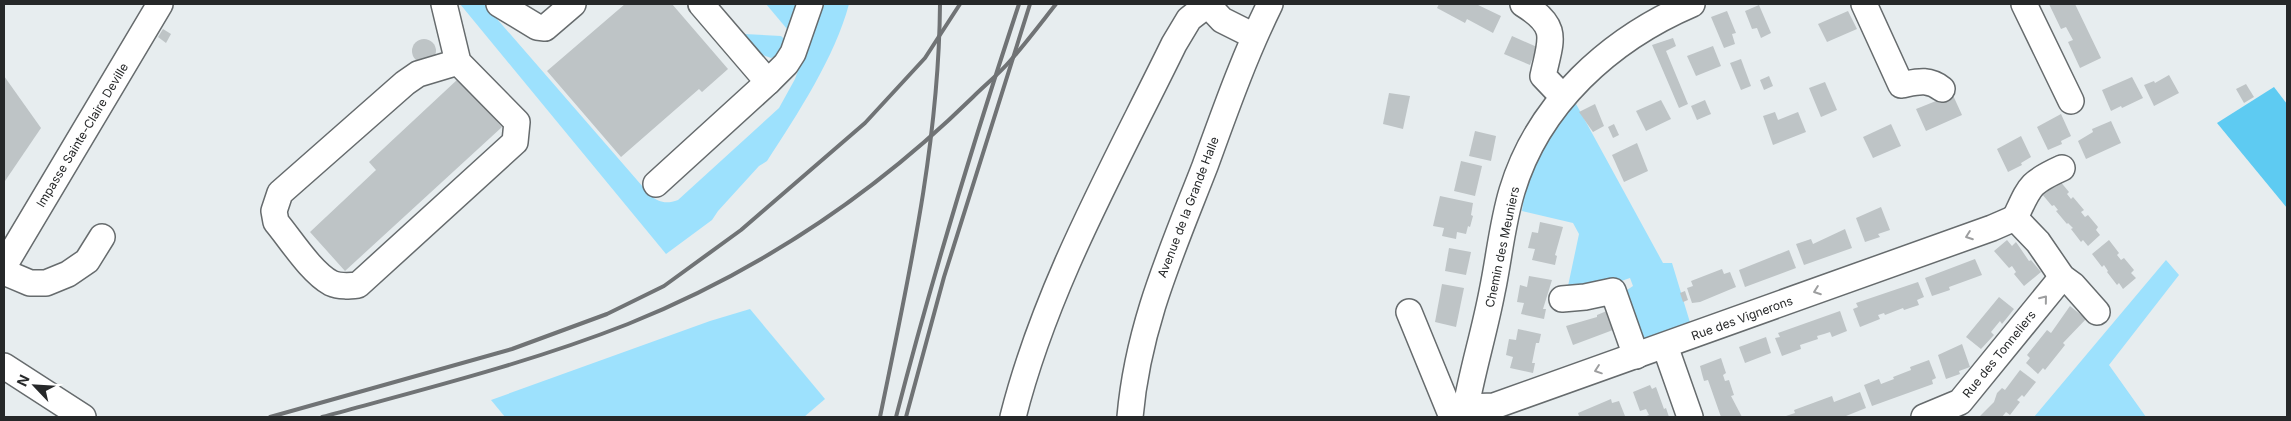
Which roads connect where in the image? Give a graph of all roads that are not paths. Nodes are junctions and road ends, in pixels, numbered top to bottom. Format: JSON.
{"nodes":[{"id":1,"x":160,"y":4,"type":"edge"},
{"id":2,"x":444,"y":4,"type":"edge"},
{"id":3,"x":499,"y":4,"type":"edge"},
{"id":4,"x":573,"y":4,"type":"edge"},
{"id":5,"x":701,"y":4,"type":"edge"},
{"id":6,"x":810,"y":4,"type":"edge"},
{"id":7,"x":1207,"y":4,"type":"edge"},
{"id":8,"x":1270,"y":4,"type":"edge"},
{"id":9,"x":1523,"y":4,"type":"edge"},
{"id":10,"x":1692,"y":4,"type":"edge"},
{"id":11,"x":1853,"y":4,"type":"edge"},
{"id":12,"x":1864,"y":4,"type":"edge"},
{"id":13,"x":2024,"y":4,"type":"edge"},
{"id":14,"x":1254,"y":36,"type":"junction"},
{"id":15,"x":458,"y":62,"type":"junction"},
{"id":16,"x":768,"y":82,"type":"junction"},
{"id":17,"x":1891,"y":85,"type":"dead end"},
{"id":18,"x":1942,"y":89,"type":"dead end"},
{"id":19,"x":1563,"y":97,"type":"junction"},
{"id":20,"x":2071,"y":101,"type":"dead end"},
{"id":21,"x":2062,"y":168,"type":"dead end"},
{"id":22,"x":656,"y":184,"type":"dead end"},
{"id":23,"x":2015,"y":218,"type":"junction"},
{"id":24,"x":102,"y":237,"type":"dead end"},
{"id":25,"x":4,"y":266,"type":"edge"},
{"id":26,"x":4,"y":272,"type":"edge"},
{"id":27,"x":2062,"y":277,"type":"junction"},
{"id":28,"x":1562,"y":299,"type":"dead end"},
{"id":29,"x":1409,"y":312,"type":"dead end"},
{"id":30,"x":2097,"y":312,"type":"dead end"},
{"id":31,"x":1665,"y":346,"type":"junction"},
{"id":32,"x":1636,"y":356,"type":"junction"},
{"id":33,"x":4,"y":366,"type":"edge"},
{"id":34,"x":1461,"y":414,"type":"edge"},
{"id":35,"x":84,"y":417,"type":"edge"},
{"id":36,"x":1013,"y":417,"type":"edge"},
{"id":37,"x":1130,"y":417,"type":"edge"},
{"id":38,"x":1690,"y":417,"type":"edge"},
{"id":39,"x":1924,"y":417,"type":"edge"}],
"edges":[{"from":1,"to":25,"type":"street","name":"Impasse Sainte-Claire Deville"},
{"from":2,"to":15,"type":"street"},
{"from":3,"to":4,"type":"street"},
{"from":5,"to":16,"type":"street"},
{"from":6,"to":16,"type":"street"},
{"from":7,"to":14,"type":"street"},
{"from":7,"to":36,"type":"street"},
{"from":8,"to":14,"type":"street","name":"Avenue de la Grande Halle"},
{"from":9,"to":19,"type":"street"},
{"from":10,"to":19,"type":"street","name":"Chemin des Meuniers"},
{"from":11,"to":17,"type":"street"},
{"from":12,"to":18,"type":"street"},
{"from":13,"to":20,"type":"street"},
{"from":14,"to":37,"type":"street","name":"Avenue de la Grande Halle"},
{"from":15,"to":15,"type":"street"},
{"from":16,"to":22,"type":"street"},
{"from":19,"to":34,"type":"street","name":"Chemin des Meuniers"},
{"from":21,"to":23,"type":"street"},
{"from":23,"to":27,"type":"street"},
{"from":23,"to":31,"type":"street","name":"Rue des Vignerons","one_way":true},
{"from":24,"to":26,"type":"street"},
{"from":27,"to":30,"type":"street"},
{"from":39,"to":27,"type":"street","name":"Rue des Tonneliers","one_way":true},
{"from":28,"to":32,"type":"street"},
{"from":29,"to":34,"type":"street"},
{"from":31,"to":32,"type":"street","name":"Rue des Vignerons"},
{"from":31,"to":38,"type":"street"},
{"from":32,"to":34,"type":"street","name":"Rue des Vignerons","one_way":true},
{"from":33,"to":35,"type":"street"}]}
